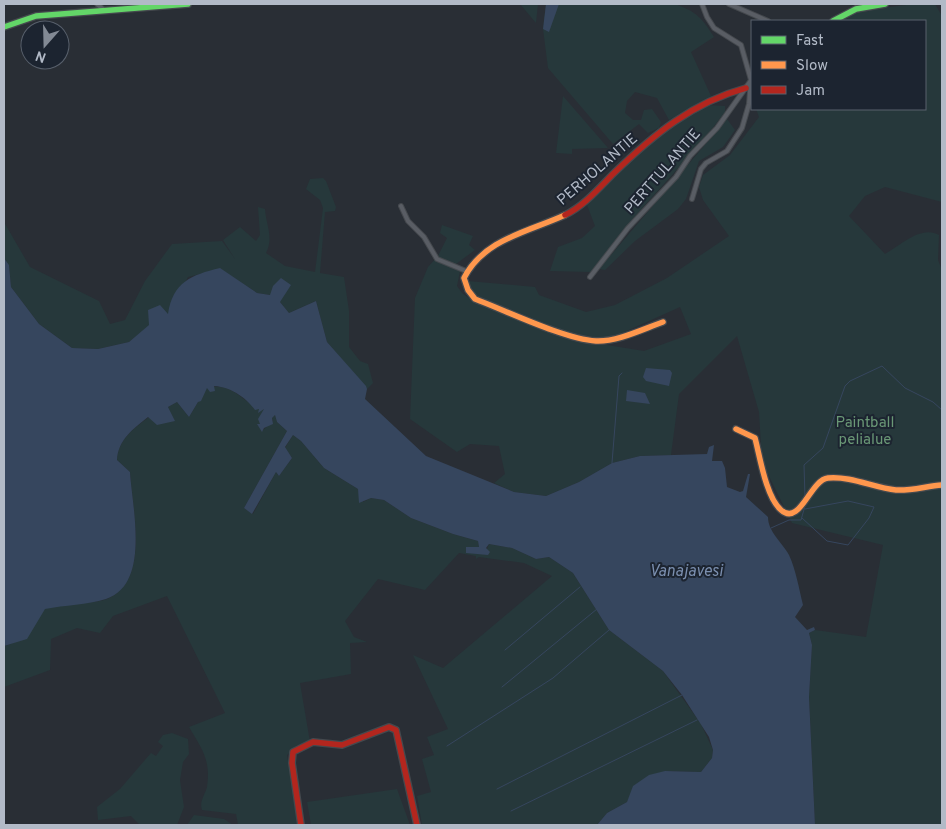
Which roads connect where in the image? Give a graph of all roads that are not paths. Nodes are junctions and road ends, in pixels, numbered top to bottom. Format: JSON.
{"nodes":[{"id":1,"x":97,"y":4,"type":"edge"},
{"id":2,"x":188,"y":4,"type":"edge"},
{"id":3,"x":702,"y":4,"type":"edge"},
{"id":4,"x":729,"y":4,"type":"edge"},
{"id":5,"x":885,"y":4,"type":"edge"},
{"id":6,"x":106,"y":11,"type":"junction"},
{"id":7,"x":766,"y":20,"type":"edge"},
{"id":8,"x":835,"y":20,"type":"edge"},
{"id":9,"x":4,"y":27,"type":"edge"},
{"id":10,"x":751,"y":77,"type":"edge"},
{"id":11,"x":751,"y":81,"type":"edge"},
{"id":12,"x":746,"y":88,"type":"junction"},
{"id":13,"x":751,"y":88,"type":"edge"},
{"id":14,"x":692,"y":199,"type":"dead end"},
{"id":15,"x":401,"y":206,"type":"dead end"},
{"id":16,"x":466,"y":271,"type":"junction"},
{"id":17,"x":590,"y":277,"type":"dead end"},
{"id":18,"x":664,"y":322,"type":"dead end"},
{"id":19,"x":736,"y":429,"type":"dead end"},
{"id":20,"x":942,"y":485,"type":"edge"},
{"id":21,"x":301,"y":825,"type":"edge"},
{"id":22,"x":417,"y":825,"type":"edge"}],
"edges":[{"from":1,"to":6,"type":"street"},
{"from":2,"to":6,"type":"street"},
{"from":3,"to":10,"type":"street"},
{"from":4,"to":7,"type":"street"},
{"from":5,"to":8,"type":"street"},
{"from":6,"to":9,"type":"street"},
{"from":11,"to":12,"type":"street","name":"PERTTULANTIE"},
{"from":12,"to":16,"type":"street","name":"PERHOLANTIE"},
{"from":12,"to":17,"type":"street","name":"PERTTULANTIE"},
{"from":13,"to":14,"type":"street","name":"PERTTULANTIE"},
{"from":15,"to":16,"type":"street"},
{"from":16,"to":18,"type":"street"},
{"from":19,"to":20,"type":"street"},
{"from":21,"to":22,"type":"street"}]}
